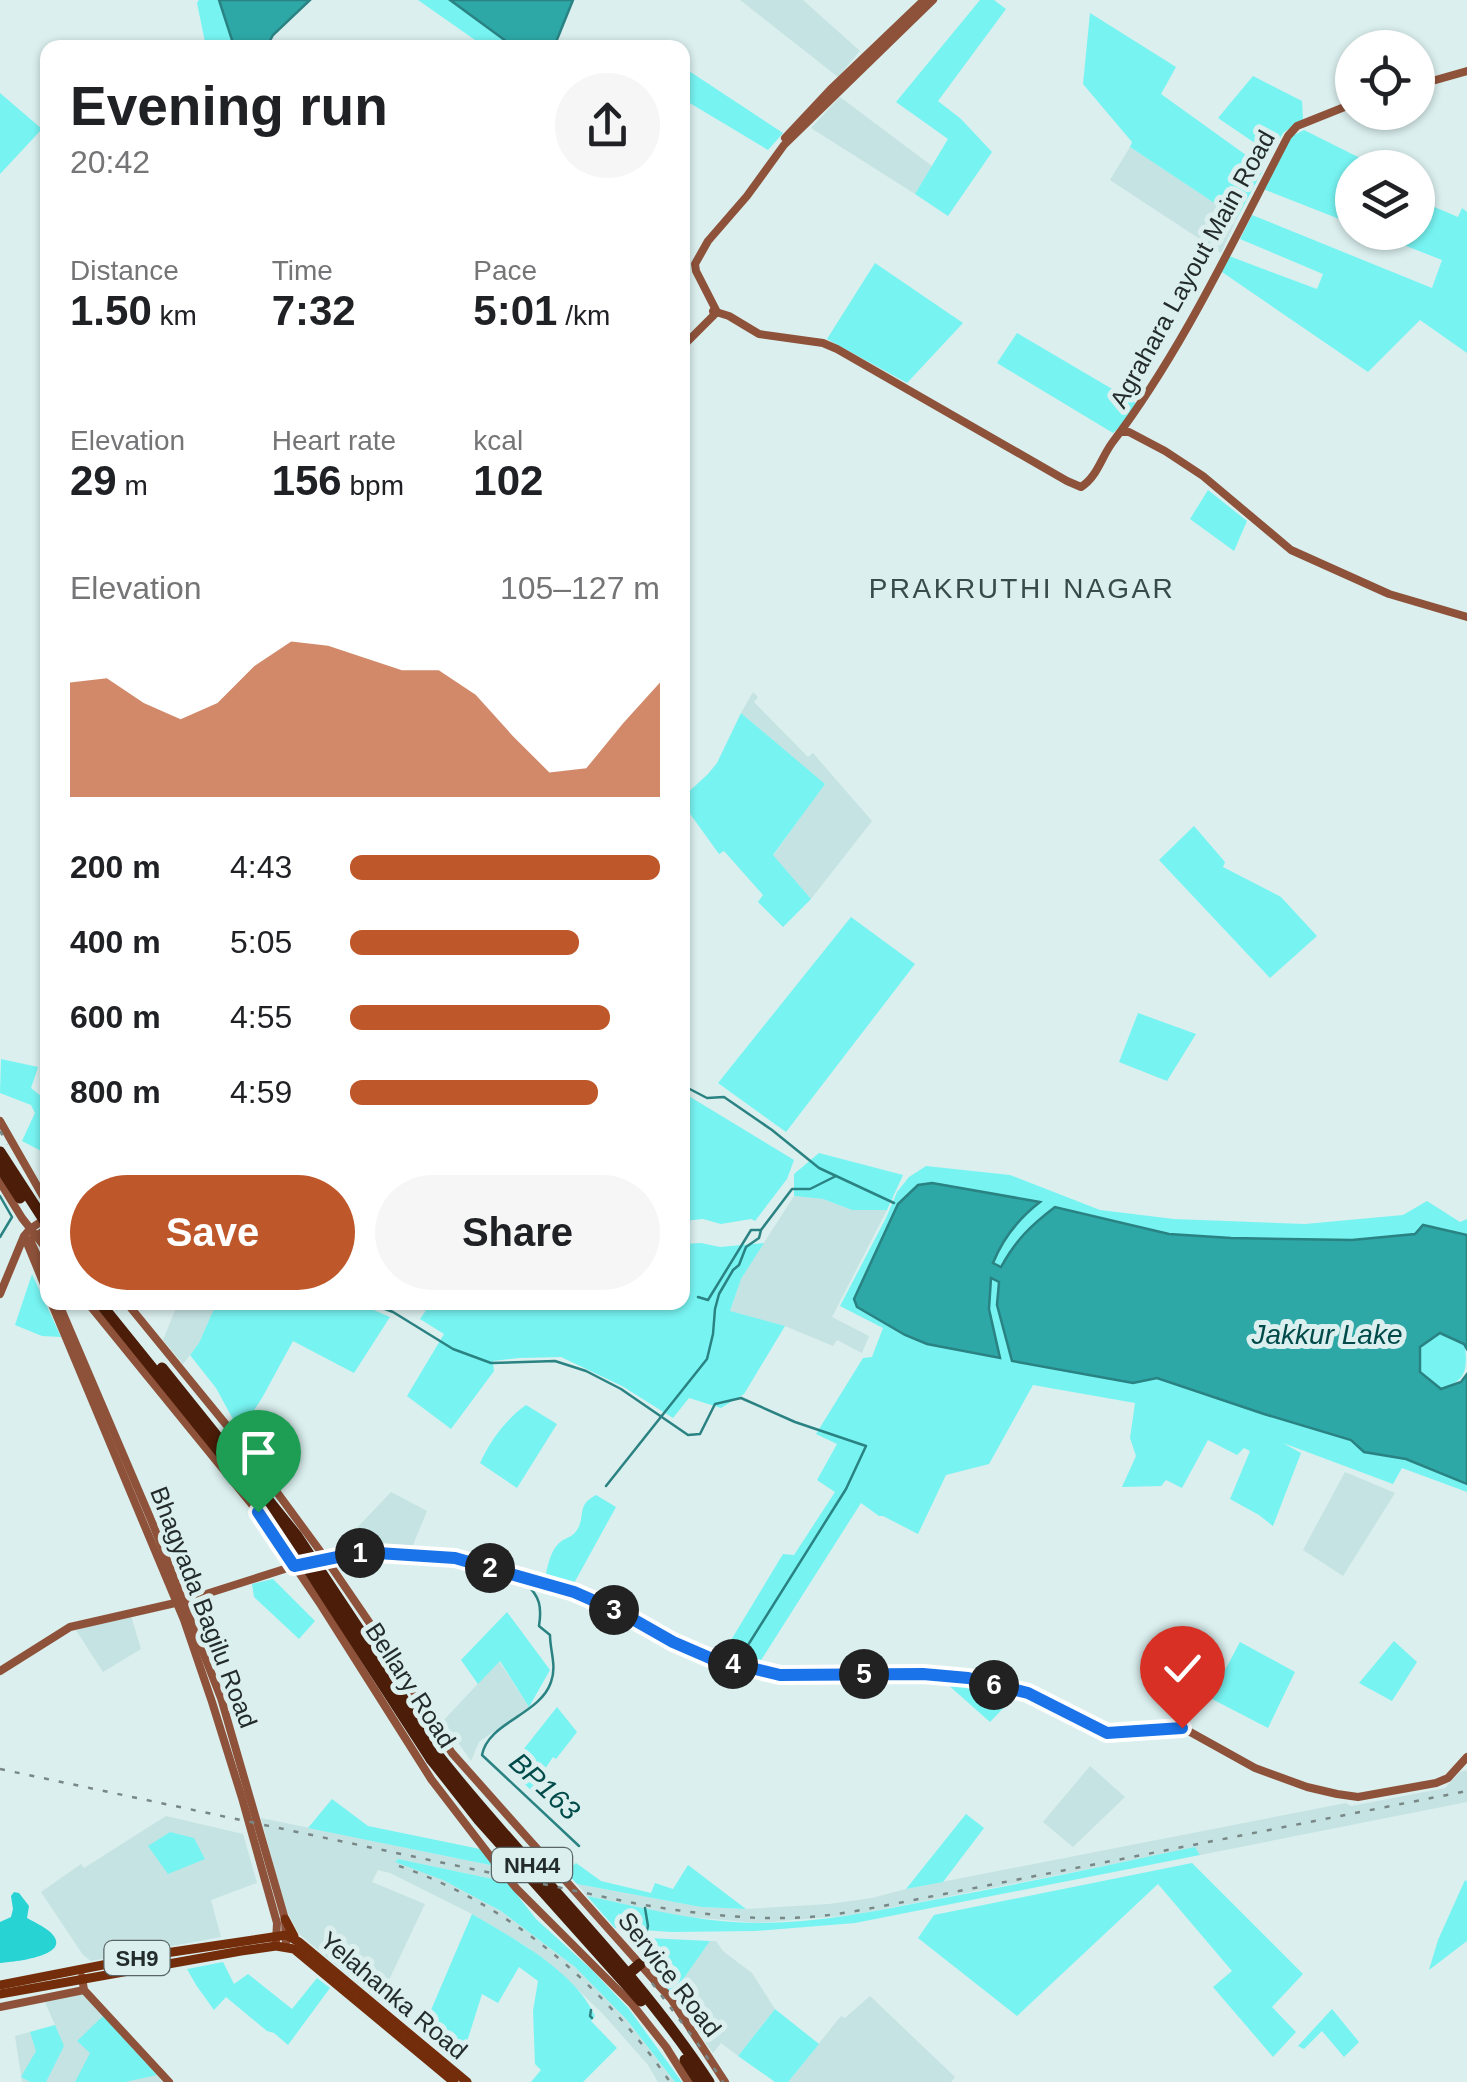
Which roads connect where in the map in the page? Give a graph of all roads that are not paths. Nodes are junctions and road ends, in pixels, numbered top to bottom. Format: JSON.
{"nodes":[{"id":1,"x":924,"y":0,"type":"edge"},
{"id":2,"x":933,"y":0,"type":"edge"},
{"id":3,"x":1467,"y":71,"type":"edge"},
{"id":4,"x":1435,"y":80,"type":"edge"},
{"id":5,"x":1335,"y":111,"type":"edge"},
{"id":6,"x":715,"y":311,"type":"junction"},
{"id":7,"x":690,"y":335,"type":"edge"},
{"id":8,"x":1122,"y":432,"type":"junction"},
{"id":9,"x":1467,"y":617,"type":"edge"},
{"id":10,"x":0,"y":1121,"type":"edge"},
{"id":11,"x":0,"y":1152,"type":"edge"},
{"id":12,"x":0,"y":1167,"type":"edge"},
{"id":13,"x":0,"y":1182,"type":"edge"},
{"id":14,"x":40,"y":1191,"type":"edge"},
{"id":15,"x":40,"y":1214,"type":"edge"},
{"id":16,"x":30,"y":1237,"type":"edge"},
{"id":17,"x":40,"y":1260,"type":"edge"},
{"id":18,"x":40,"y":1269,"type":"edge"},
{"id":19,"x":0,"y":1294,"type":"edge"},
{"id":20,"x":57,"y":1310,"type":"edge"},
{"id":21,"x":94,"y":1310,"type":"edge"},
{"id":22,"x":104,"y":1310,"type":"edge"},
{"id":23,"x":114,"y":1310,"type":"edge"},
{"id":24,"x":132,"y":1310,"type":"edge"},
{"id":25,"x":271,"y":1531,"type":"junction"},
{"id":26,"x":326,"y":1558,"type":"junction"},
{"id":27,"x":294,"y":1566,"type":"junction"},
{"id":28,"x":179,"y":1599,"type":"junction"},
{"id":29,"x":2,"y":1669,"type":"edge"},
{"id":30,"x":434,"y":1757,"type":"junction"},
{"id":31,"x":1467,"y":1757,"type":"edge"},
{"id":32,"x":428,"y":1773,"type":"junction"},
{"id":33,"x":464,"y":1803,"type":"junction"},
{"id":34,"x":513,"y":1824,"type":"junction"},
{"id":35,"x":506,"y":1837,"type":"junction"},
{"id":36,"x":285,"y":1919,"type":"junction"},
{"id":37,"x":280,"y":1939,"type":"junction"},
{"id":38,"x":299,"y":1942,"type":"junction"},
{"id":39,"x":175,"y":1957,"type":"junction"},
{"id":40,"x":640,"y":1964,"type":"junction"},
{"id":41,"x":624,"y":1974,"type":"junction"},
{"id":42,"x":84,"y":1977,"type":"junction"},
{"id":43,"x":0,"y":1986,"type":"edge"},
{"id":44,"x":84,"y":1990,"type":"junction"},
{"id":45,"x":0,"y":1994,"type":"edge"},
{"id":46,"x":0,"y":2007,"type":"edge"},
{"id":47,"x":169,"y":2082,"type":"edge"},
{"id":48,"x":454,"y":2082,"type":"edge"},
{"id":49,"x":466,"y":2082,"type":"edge"},
{"id":50,"x":688,"y":2082,"type":"edge"},
{"id":51,"x":699,"y":2082,"type":"edge"},
{"id":52,"x":709,"y":2082,"type":"edge"},
{"id":53,"x":725,"y":2082,"type":"edge"}],
"edges":[{"from":1,"to":6,"type":"main road"},
{"from":2,"to":6,"type":"main road"},
{"from":3,"to":4,"type":"main road"},
{"from":5,"to":8,"type":"main road","name":"Agrahara Layout Main Road"},
{"from":6,"to":7,"type":"main road"},
{"from":6,"to":8,"type":"main road","name":"Agrahara Layout Main Road"},
{"from":8,"to":9,"type":"main road"},
{"from":10,"to":14,"type":"main road"},
{"from":11,"to":15,"type":"highway","bridge":true},
{"from":12,"to":16,"type":"highway","bridge":true},
{"from":13,"to":16,"type":"main road"},
{"from":16,"to":17,"type":"main road"},
{"from":16,"to":18,"type":"main road"},
{"from":16,"to":19,"type":"main road"},
{"from":20,"to":28,"type":"main road","name":"Bhagyada Bagilu Road"},
{"from":21,"to":25,"type":"main road"},
{"from":22,"to":30,"type":"highway","name":"Bellary Road","number":"NH44","bridge":true},
{"from":23,"to":30,"type":"highway","name":"Bellary Road","number":"NH44","bridge":true},
{"from":24,"to":26,"type":"main road"},
{"from":25,"to":27,"type":"main road"},
{"from":25,"to":28,"type":"main road"},
{"from":26,"to":27,"type":"main road"},
{"from":26,"to":31,"type":"main road"},
{"from":26,"to":34,"type":"main road"},
{"from":27,"to":28,"type":"main road"},
{"from":27,"to":32,"type":"main road"},
{"from":28,"to":29,"type":"main road"},
{"from":28,"to":36,"type":"main road","name":"Bhagyada Bagilu Road"},
{"from":28,"to":37,"type":"main road","name":"Bhagyada Bagilu Road"},
{"from":30,"to":33,"type":"highway","name":"Bellary Road","number":"NH44"},
{"from":30,"to":35,"type":"highway","name":"Bellary Road","number":"NH44"},
{"from":32,"to":33,"type":"highway"},
{"from":32,"to":50,"type":"main road"},
{"from":33,"to":41,"type":"highway","name":"Bellary Road","number":"NH44"},
{"from":34,"to":35,"type":"highway"},
{"from":34,"to":40,"type":"main road","name":"Service Road"},
{"from":35,"to":41,"type":"highway","name":"Bellary Road","number":"NH44"},
{"from":36,"to":37,"type":"main road","name":"Bhagyada Bagilu Road"},
{"from":36,"to":38,"type":"main road"},
{"from":37,"to":38,"type":"main road","name":"Yelahanka Road"},
{"from":37,"to":39,"type":"main road","number":"SH9"},
{"from":37,"to":48,"type":"main road","name":"Yelahanka Road"},
{"from":38,"to":49,"type":"main road","name":"Yelahanka Road"},
{"from":39,"to":42,"type":"main road","number":"SH9"},
{"from":39,"to":43,"type":"main road","number":"SH9"},
{"from":40,"to":41,"type":"highway"},
{"from":40,"to":53,"type":"main road","name":"Service Road"},
{"from":41,"to":51,"type":"highway","name":"Bellary Road","number":"NH44"},
{"from":41,"to":52,"type":"highway","name":"Bellary Road","number":"NH44"},
{"from":42,"to":44,"type":"main road"},
{"from":42,"to":45,"type":"main road","number":"SH9"},
{"from":44,"to":46,"type":"main road"},
{"from":44,"to":47,"type":"main road"}]}
